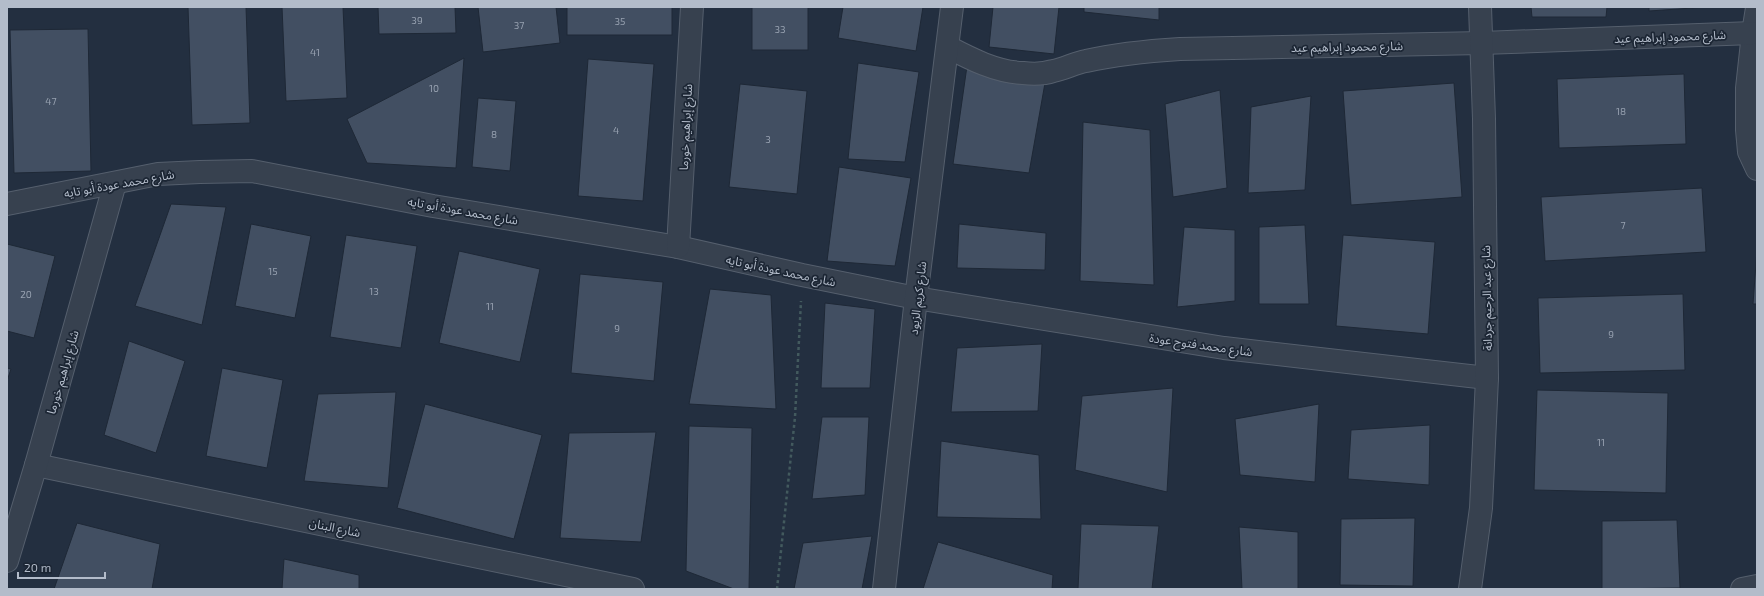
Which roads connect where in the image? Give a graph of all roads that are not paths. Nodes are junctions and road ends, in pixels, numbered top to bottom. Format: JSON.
{"nodes":[{"id":1,"x":692,"y":7,"type":"edge"},
{"id":2,"x":952,"y":7,"type":"edge"},
{"id":3,"x":1480,"y":7,"type":"edge"},
{"id":4,"x":1757,"y":8,"type":"edge"},
{"id":5,"x":1753,"y":32,"type":"junction"},
{"id":6,"x":1482,"y":43,"type":"junction"},
{"id":7,"x":948,"y":46,"type":"junction"},
{"id":8,"x":1757,"y":169,"type":"edge"},
{"id":9,"x":115,"y":183,"type":"junction"},
{"id":10,"x":7,"y":204,"type":"edge"},
{"id":11,"x":678,"y":247,"type":"junction"},
{"id":12,"x":916,"y":298,"type":"junction"},
{"id":13,"x":1487,"y":378,"type":"junction"},
{"id":14,"x":36,"y":465,"type":"junction"},
{"id":15,"x":7,"y":561,"type":"edge"},
{"id":16,"x":1757,"y":586,"type":"edge"},
{"id":17,"x":633,"y":589,"type":"edge"},
{"id":18,"x":884,"y":589,"type":"edge"},
{"id":19,"x":1470,"y":589,"type":"edge"},
{"id":20,"x":1742,"y":589,"type":"edge"}],
"edges":[{"from":1,"to":11,"type":"street","name":"شارع إبراهيم خورما"},
{"from":2,"to":7,"type":"street","name":"شارع كريم الزيود"},
{"from":3,"to":6,"type":"street","name":"شارع عبد الرحيم جردانة"},
{"from":4,"to":5,"type":"street"},
{"from":5,"to":6,"type":"street","name":"شارع محمود إبراهيم عيد"},
{"from":5,"to":8,"type":"street"},
{"from":6,"to":7,"type":"street","name":"شارع محمود إبراهيم عيد"},
{"from":6,"to":13,"type":"street","name":"شارع عبد الرحيم جردانة"},
{"from":7,"to":12,"type":"street","name":"شارع كريم الزيود"},
{"from":9,"to":10,"type":"street","name":"شارع محمد عودة أبو تايه"},
{"from":9,"to":11,"type":"street","name":"شارع محمد عودة أبو تايه"},
{"from":9,"to":14,"type":"street","name":"شارع إبراهيم خورما"},
{"from":11,"to":12,"type":"street","name":"شارع محمد عودة أبو تايه"},
{"from":12,"to":13,"type":"street","name":"شارع محمد فتوح عودة"},
{"from":12,"to":18,"type":"street","name":"شارع كريم الزيود"},
{"from":13,"to":19,"type":"street","name":"شارع عبد الرحيم جردانة"},
{"from":14,"to":15,"type":"street","name":"شارع إبراهيم خورما"},
{"from":14,"to":17,"type":"street","name":"شارع البنان"},
{"from":16,"to":20,"type":"street"}]}
